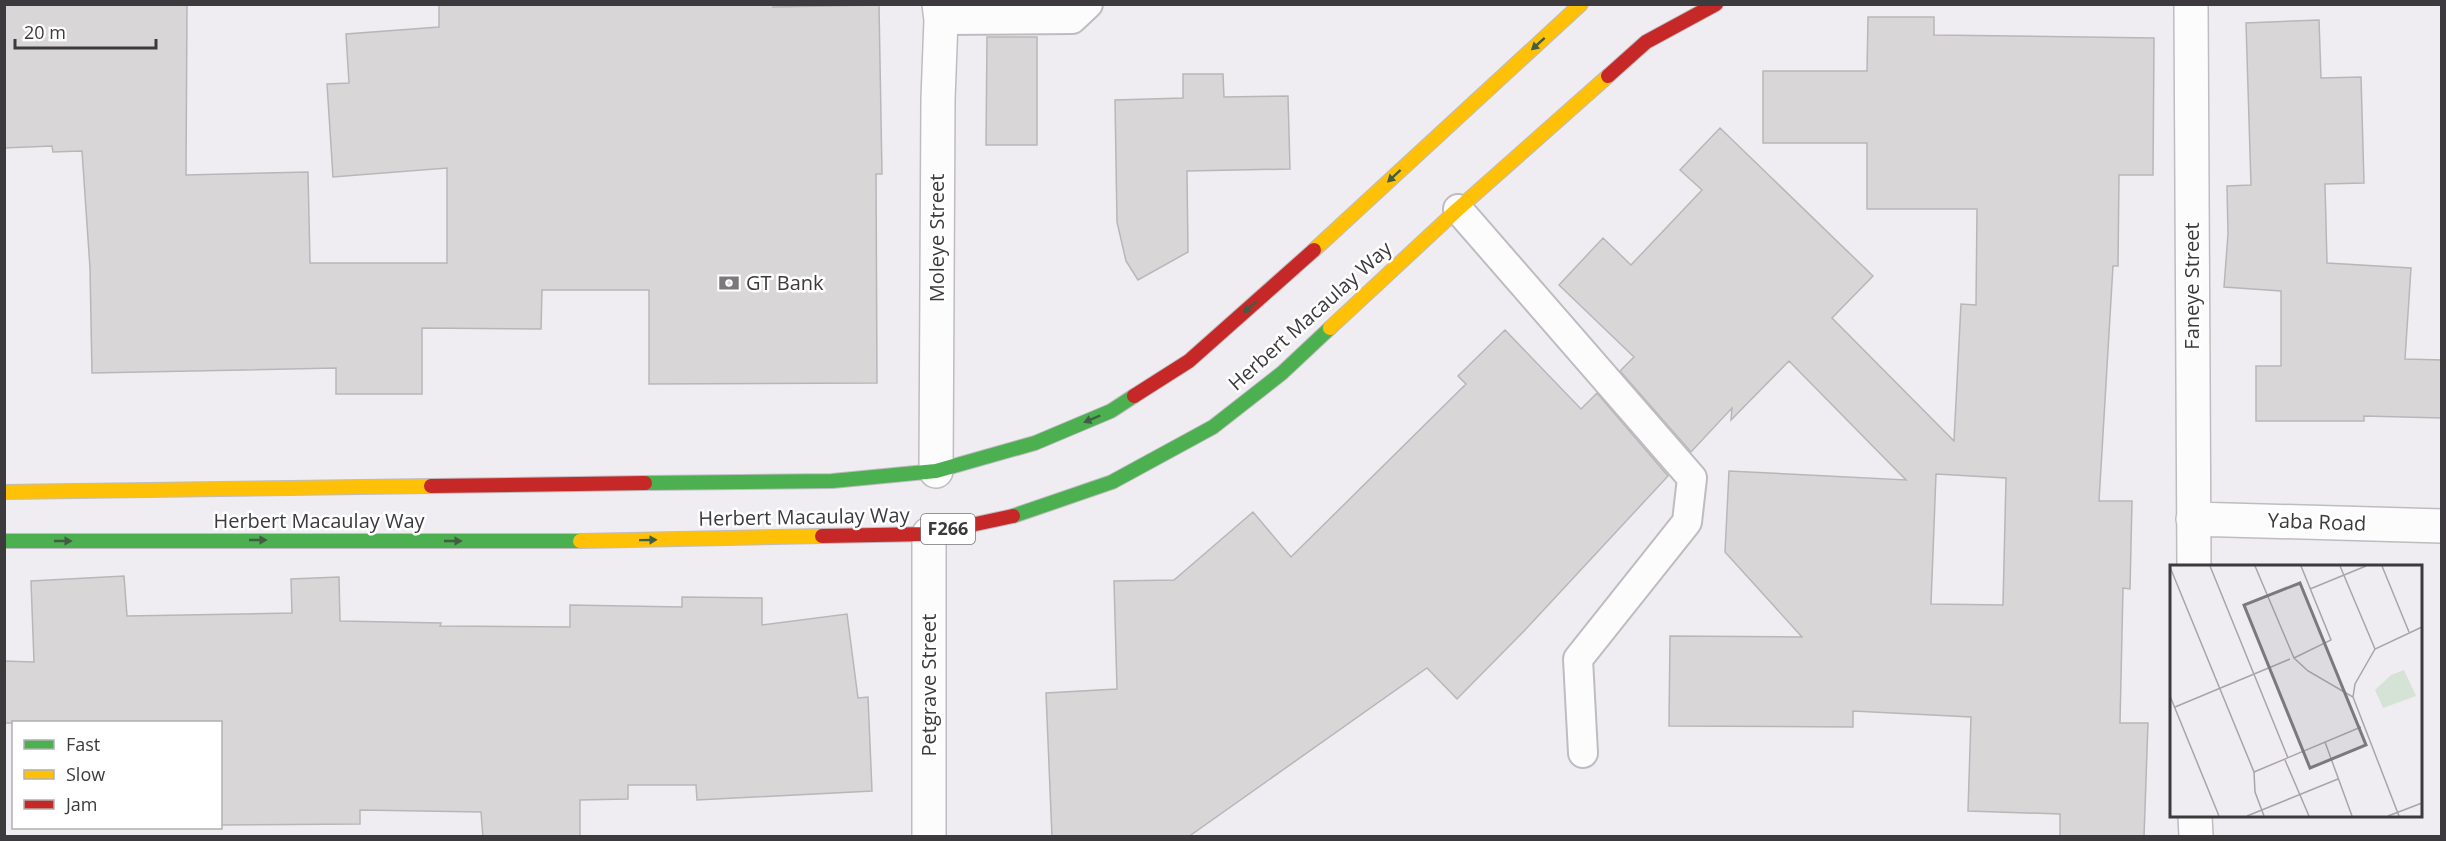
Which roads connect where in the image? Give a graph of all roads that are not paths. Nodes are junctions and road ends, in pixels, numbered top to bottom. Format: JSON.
{"nodes":[{"id":1,"x":1088,"y":4,"type":"edge"},
{"id":2,"x":1581,"y":4,"type":"edge"},
{"id":3,"x":1716,"y":4,"type":"edge"},
{"id":4,"x":2191,"y":4,"type":"edge"},
{"id":5,"x":940,"y":12,"type":"edge"},
{"id":6,"x":1458,"y":209,"type":"junction"},
{"id":7,"x":936,"y":471,"type":"junction"},
{"id":8,"x":4,"y":492,"type":"edge"},
{"id":9,"x":2193,"y":519,"type":"junction"},
{"id":10,"x":2442,"y":526,"type":"edge"},
{"id":11,"x":929,"y":534,"type":"junction"},
{"id":12,"x":4,"y":541,"type":"edge"},
{"id":13,"x":2194,"y":565,"type":"edge"},
{"id":14,"x":1583,"y":753,"type":"dead end"},
{"id":15,"x":2195,"y":817,"type":"edge"},
{"id":16,"x":929,"y":837,"type":"edge"},
{"id":17,"x":2196,"y":837,"type":"edge"}],
"edges":[{"from":1,"to":5,"type":"lane"},
{"from":2,"to":7,"type":"highway","name":"Herbert Macaulay Way","one_way":true},
{"from":3,"to":6,"type":"highway","name":"Herbert Macaulay Way","number":"F266"},
{"from":4,"to":9,"type":"street","name":"Faneye Street"},
{"from":5,"to":7,"type":"street","name":"Moleye Street"},
{"from":6,"to":11,"type":"highway","name":"Herbert Macaulay Way","number":"F266"},
{"from":6,"to":14,"type":"lane"},
{"from":7,"to":8,"type":"highway","name":"Herbert Macaulay Way"},
{"from":9,"to":10,"type":"street","name":"Yaba Road"},
{"from":9,"to":13,"type":"street","name":"Faneye Street"},
{"from":12,"to":11,"type":"highway","name":"Herbert Macaulay Way","number":"F266","one_way":true},
{"from":11,"to":16,"type":"street","name":"Petgrave Street"},
{"from":15,"to":17,"type":"street"}]}
